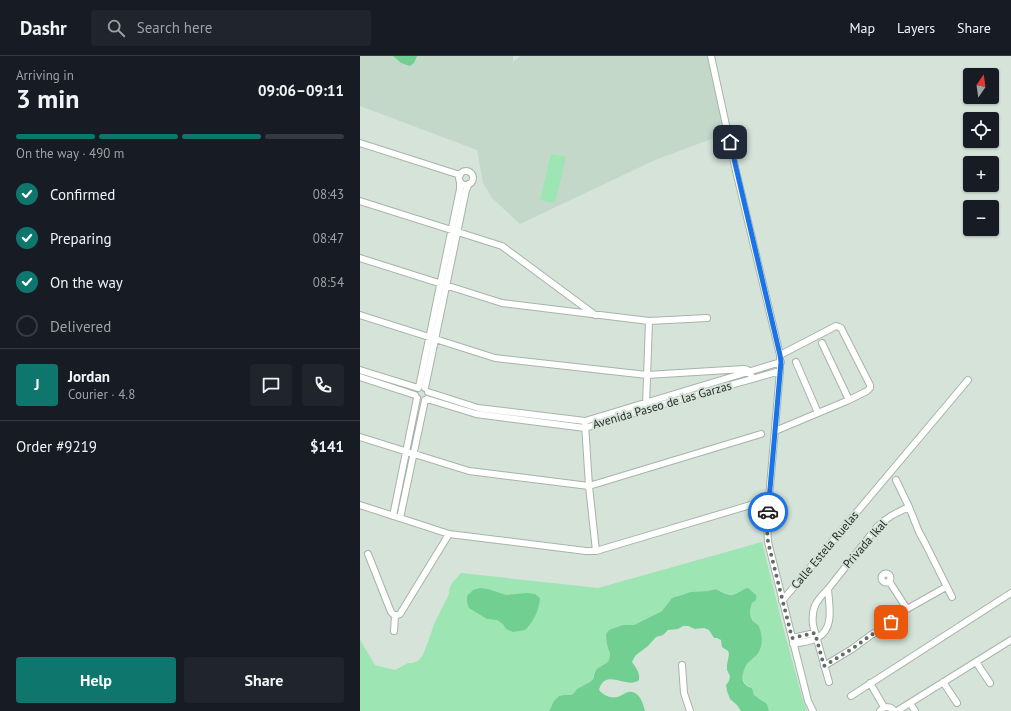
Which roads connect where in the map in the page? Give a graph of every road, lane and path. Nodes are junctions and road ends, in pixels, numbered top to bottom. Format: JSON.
{"nodes":[{"id":1,"x":711,"y":56,"type":"edge"},
{"id":2,"x":360,"y":143,"type":"edge"},
{"id":3,"x":460,"y":179,"type":"junction"},
{"id":4,"x":469,"y":184,"type":"junction"},
{"id":5,"x":360,"y":201,"type":"edge"},
{"id":6,"x":455,"y":231,"type":"junction"},
{"id":7,"x":360,"y":258,"type":"edge"},
{"id":8,"x":444,"y":284,"type":"junction"},
{"id":9,"x":360,"y":315,"type":"edge"},
{"id":10,"x":595,"y":315,"type":"junction"},
{"id":11,"x":706,"y":318,"type":"dead end"},
{"id":12,"x":649,"y":321,"type":"junction"},
{"id":13,"x":433,"y":338,"type":"junction"},
{"id":14,"x":822,"y":343,"type":"dead end"},
{"id":15,"x":780,"y":355,"type":"junction"},
{"id":16,"x":781,"y":362,"type":"junction"},
{"id":17,"x":796,"y":362,"type":"dead end"},
{"id":18,"x":360,"y":370,"type":"edge"},
{"id":19,"x":728,"y":370,"type":"junction"},
{"id":20,"x":750,"y":371,"type":"junction"},
{"id":21,"x":780,"y":371,"type":"junction"},
{"id":22,"x":647,"y":375,"type":"junction"},
{"id":23,"x":360,"y":377,"type":"edge"},
{"id":24,"x":730,"y":377,"type":"junction"},
{"id":25,"x":752,"y":379,"type":"junction"},
{"id":26,"x":968,"y":380,"type":"dead end"},
{"id":27,"x":423,"y":389,"type":"junction"},
{"id":28,"x":416,"y":397,"type":"junction"},
{"id":29,"x":426,"y":399,"type":"junction"},
{"id":30,"x":849,"y":400,"type":"junction"},
{"id":31,"x":646,"y":406,"type":"junction"},
{"id":32,"x":818,"y":413,"type":"junction"},
{"id":33,"x":585,"y":421,"type":"junction"},
{"id":34,"x":585,"y":428,"type":"junction"},
{"id":35,"x":775,"y":431,"type":"junction"},
{"id":36,"x":761,"y":434,"type":"dead end"},
{"id":37,"x":360,"y":437,"type":"edge"},
{"id":38,"x":406,"y":452,"type":"junction"},
{"id":39,"x":413,"y":453,"type":"junction"},
{"id":40,"x":896,"y":480,"type":"dead end"},
{"id":41,"x":589,"y":486,"type":"junction"},
{"id":42,"x":754,"y":504,"type":"dead end"},
{"id":43,"x":360,"y":505,"type":"edge"},
{"id":44,"x":909,"y":507,"type":"junction"},
{"id":45,"x":393,"y":516,"type":"junction"},
{"id":46,"x":400,"y":518,"type":"junction"},
{"id":47,"x":448,"y":534,"type":"junction"},
{"id":48,"x":596,"y":551,"type":"junction"},
{"id":49,"x":368,"y":554,"type":"dead end"},
{"id":50,"x":888,"y":581,"type":"dead end"},
{"id":51,"x":946,"y":587,"type":"junction"},
{"id":52,"x":828,"y":589,"type":"junction"},
{"id":53,"x":1011,"y":593,"type":"edge"},
{"id":54,"x":952,"y":597,"type":"dead end"},
{"id":55,"x":782,"y":601,"type":"junction"},
{"id":56,"x":907,"y":609,"type":"junction"},
{"id":57,"x":395,"y":616,"type":"junction"},
{"id":58,"x":394,"y":631,"type":"dead end"},
{"id":59,"x":816,"y":636,"type":"junction"},
{"id":60,"x":1011,"y":640,"type":"edge"},
{"id":61,"x":792,"y":641,"type":"junction"},
{"id":62,"x":976,"y":662,"type":"junction"},
{"id":63,"x":682,"y":664,"type":"dead end"},
{"id":64,"x":824,"y":666,"type":"junction"},
{"id":65,"x":829,"y":682,"type":"dead end"},
{"id":66,"x":943,"y":682,"type":"junction"},
{"id":67,"x":870,"y":683,"type":"junction"},
{"id":68,"x":990,"y":683,"type":"dead end"},
{"id":69,"x":851,"y":696,"type":"dead end"},
{"id":70,"x":910,"y":703,"type":"junction"},
{"id":71,"x":957,"y":703,"type":"dead end"},
{"id":72,"x":882,"y":709,"type":"edge"},
{"id":73,"x":690,"y":711,"type":"edge"},
{"id":74,"x":813,"y":711,"type":"edge"},
{"id":75,"x":894,"y":711,"type":"edge"},
{"id":76,"x":897,"y":711,"type":"edge"},
{"id":77,"x":915,"y":711,"type":"edge"}],
"edges":[{"from":1,"to":15,"type":"street"},
{"from":2,"to":3,"type":"street"},
{"from":3,"to":4,"type":"street"},
{"from":3,"to":4,"type":"street"},
{"from":3,"to":6,"type":"street"},
{"from":4,"to":6,"type":"street"},
{"from":5,"to":6,"type":"street"},
{"from":6,"to":8,"type":"street"},
{"from":6,"to":10,"type":"street"},
{"from":7,"to":8,"type":"street"},
{"from":8,"to":10,"type":"street"},
{"from":8,"to":13,"type":"street"},
{"from":9,"to":13,"type":"street"},
{"from":10,"to":12,"type":"street"},
{"from":11,"to":12,"type":"street"},
{"from":12,"to":22,"type":"street"},
{"from":13,"to":22,"type":"street"},
{"from":13,"to":27,"type":"street"},
{"from":14,"to":30,"type":"street"},
{"from":15,"to":16,"type":"street"},
{"from":15,"to":30,"type":"street"},
{"from":16,"to":20,"type":"street","name":"Avenida Paseo de las Garzas"},
{"from":16,"to":21,"type":"street"},
{"from":17,"to":32,"type":"street"},
{"from":18,"to":27,"type":"street","name":"Avenida Paseo de las Garzas"},
{"from":19,"to":20,"type":"street"},
{"from":19,"to":22,"type":"street"},
{"from":19,"to":24,"type":"street"},
{"from":20,"to":24,"type":"street","name":"Avenida Paseo de las Garzas"},
{"from":20,"to":25,"type":"street"},
{"from":21,"to":25,"type":"street","name":"Avenida Paseo de las Garzas"},
{"from":21,"to":35,"type":"street"},
{"from":22,"to":31,"type":"street"},
{"from":23,"to":28,"type":"street"},
{"from":24,"to":31,"type":"street","name":"Avenida Paseo de las Garzas"},
{"from":25,"to":31,"type":"street","name":"Avenida Paseo de las Garzas"},
{"from":26,"to":55,"type":"street","name":"Calle Estela Ruelas"},
{"from":27,"to":28,"type":"street"},
{"from":27,"to":29,"type":"street"},
{"from":27,"to":33,"type":"street","name":"Avenida Paseo de las Garzas"},
{"from":28,"to":29,"type":"street","name":"Avenida Paseo de las Garzas"},
{"from":28,"to":38,"type":"street"},
{"from":29,"to":34,"type":"street","name":"Avenida Paseo de las Garzas"},
{"from":29,"to":39,"type":"street"},
{"from":30,"to":32,"type":"street"},
{"from":31,"to":33,"type":"street","name":"Avenida Paseo de las Garzas"},
{"from":31,"to":34,"type":"street","name":"Avenida Paseo de las Garzas"},
{"from":32,"to":35,"type":"street"},
{"from":33,"to":34,"type":"street"},
{"from":34,"to":41,"type":"street"},
{"from":35,"to":55,"type":"street"},
{"from":36,"to":41,"type":"street"},
{"from":37,"to":38,"type":"street"},
{"from":38,"to":39,"type":"street"},
{"from":38,"to":45,"type":"street"},
{"from":39,"to":41,"type":"street"},
{"from":39,"to":46,"type":"street"},
{"from":40,"to":44,"type":"street"},
{"from":41,"to":48,"type":"street"},
{"from":42,"to":48,"type":"street"},
{"from":43,"to":45,"type":"street"},
{"from":44,"to":51,"type":"street"},
{"from":44,"to":52,"type":"street","name":"Privada Ikal"},
{"from":45,"to":46,"type":"street"},
{"from":46,"to":47,"type":"street"},
{"from":47,"to":48,"type":"street"},
{"from":47,"to":57,"type":"street"},
{"from":49,"to":57,"type":"street"},
{"from":50,"to":56,"type":"street"},
{"from":51,"to":54,"type":"street"},
{"from":51,"to":56,"type":"street"},
{"from":52,"to":59,"type":"street","name":"Privada Ikal"},
{"from":52,"to":59,"type":"street"},
{"from":53,"to":67,"type":"street"},
{"from":55,"to":61,"type":"street"},
{"from":56,"to":64,"type":"street"},
{"from":57,"to":58,"type":"street"},
{"from":59,"to":61,"type":"street"},
{"from":59,"to":64,"type":"street","name":"Privada Ikal"},
{"from":60,"to":62,"type":"street"},
{"from":61,"to":74,"type":"street"},
{"from":62,"to":66,"type":"street"},
{"from":62,"to":68,"type":"street"},
{"from":63,"to":73,"type":"street"},
{"from":64,"to":65,"type":"street","name":"Privada Ikal"},
{"from":66,"to":70,"type":"street"},
{"from":66,"to":71,"type":"street"},
{"from":67,"to":69,"type":"street"},
{"from":67,"to":72,"type":"street"},
{"from":70,"to":76,"type":"street"},
{"from":70,"to":77,"type":"street"},
{"from":72,"to":75,"type":"street"}]}
